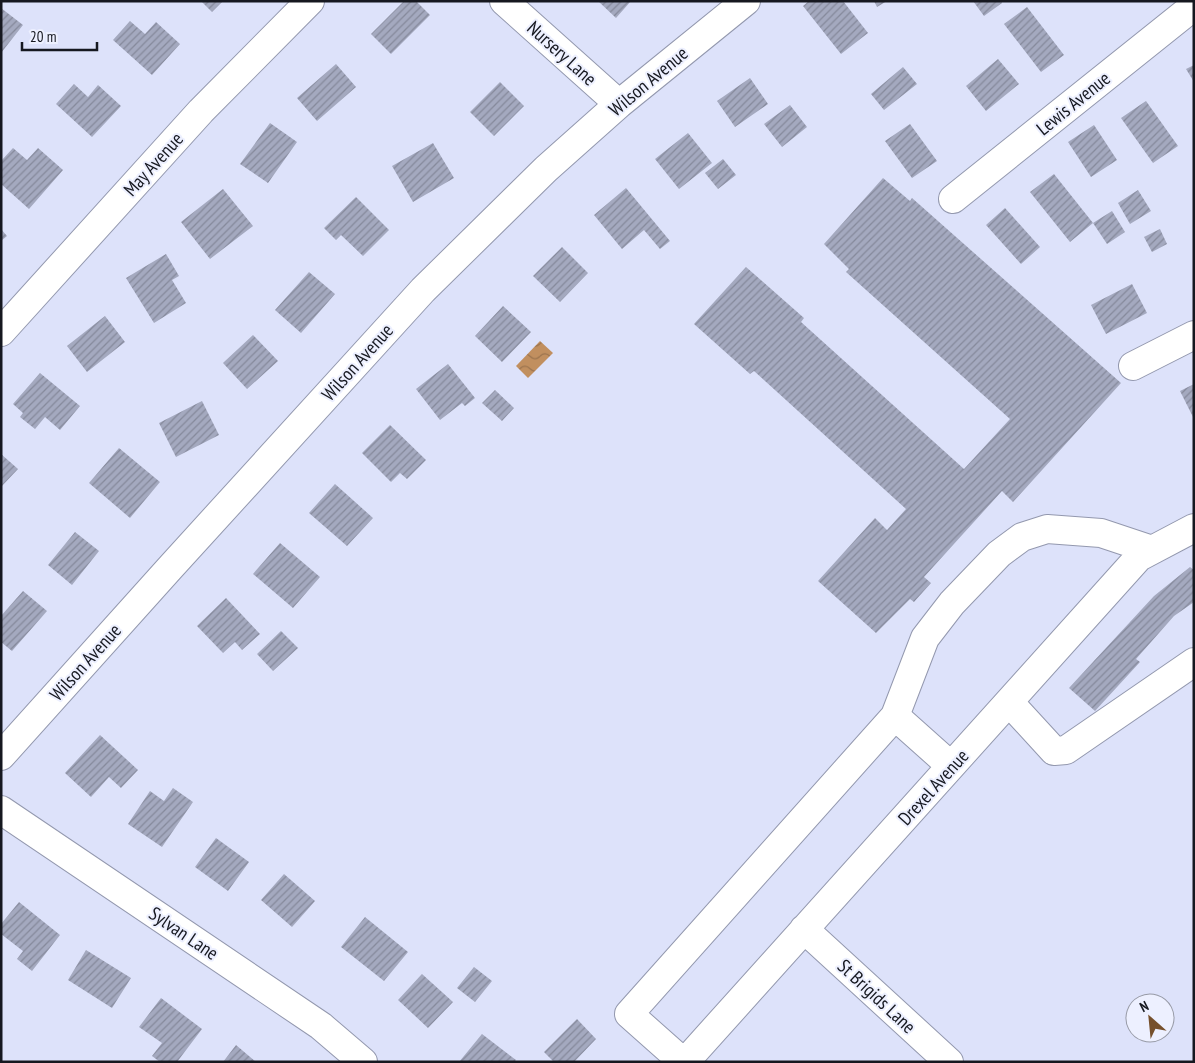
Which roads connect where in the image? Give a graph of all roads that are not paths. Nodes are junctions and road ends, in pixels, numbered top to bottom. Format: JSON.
{"nodes":[{"id":1,"x":310,"y":1,"type":"edge"},
{"id":2,"x":504,"y":1,"type":"edge"},
{"id":3,"x":746,"y":1,"type":"edge"},
{"id":4,"x":1194,"y":6,"type":"edge"},
{"id":5,"x":619,"y":104,"type":"junction"},
{"id":6,"x":953,"y":199,"type":"dead end"},
{"id":7,"x":1,"y":332,"type":"edge"},
{"id":8,"x":1194,"y":334,"type":"edge"},
{"id":9,"x":1133,"y":366,"type":"dead end"},
{"id":10,"x":1194,"y":528,"type":"edge"},
{"id":11,"x":1152,"y":550,"type":"junction"},
{"id":12,"x":1194,"y":662,"type":"edge"},
{"id":13,"x":1009,"y":702,"type":"junction"},
{"id":14,"x":895,"y":716,"type":"junction"},
{"id":15,"x":1,"y":756,"type":"edge"},
{"id":16,"x":951,"y":766,"type":"junction"},
{"id":17,"x":1,"y":810,"type":"edge"},
{"id":18,"x":804,"y":929,"type":"junction"},
{"id":19,"x":692,"y":1059,"type":"edge"},
{"id":20,"x":363,"y":1062,"type":"edge"},
{"id":21,"x":949,"y":1062,"type":"edge"}],
"edges":[{"from":1,"to":7,"type":"street","name":"May Avenue"},
{"from":2,"to":5,"type":"street","name":"Nursery Lane"},
{"from":3,"to":5,"type":"street","name":"Wilson Avenue"},
{"from":4,"to":6,"type":"street","name":"Lewis Avenue"},
{"from":5,"to":15,"type":"street","name":"Wilson Avenue"},
{"from":8,"to":9,"type":"street"},
{"from":10,"to":11,"type":"street","name":"Drexel Avenue"},
{"from":11,"to":13,"type":"street","name":"Drexel Avenue"},
{"from":11,"to":14,"type":"street"},
{"from":12,"to":13,"type":"street"},
{"from":13,"to":16,"type":"street","name":"Drexel Avenue"},
{"from":14,"to":16,"type":"street"},
{"from":14,"to":19,"type":"street"},
{"from":16,"to":18,"type":"street","name":"Drexel Avenue"},
{"from":17,"to":20,"type":"street","name":"Sylvan Lane"},
{"from":18,"to":19,"type":"street","name":"Drexel Avenue"},
{"from":18,"to":21,"type":"street","name":"St Brigids Lane"}]}
